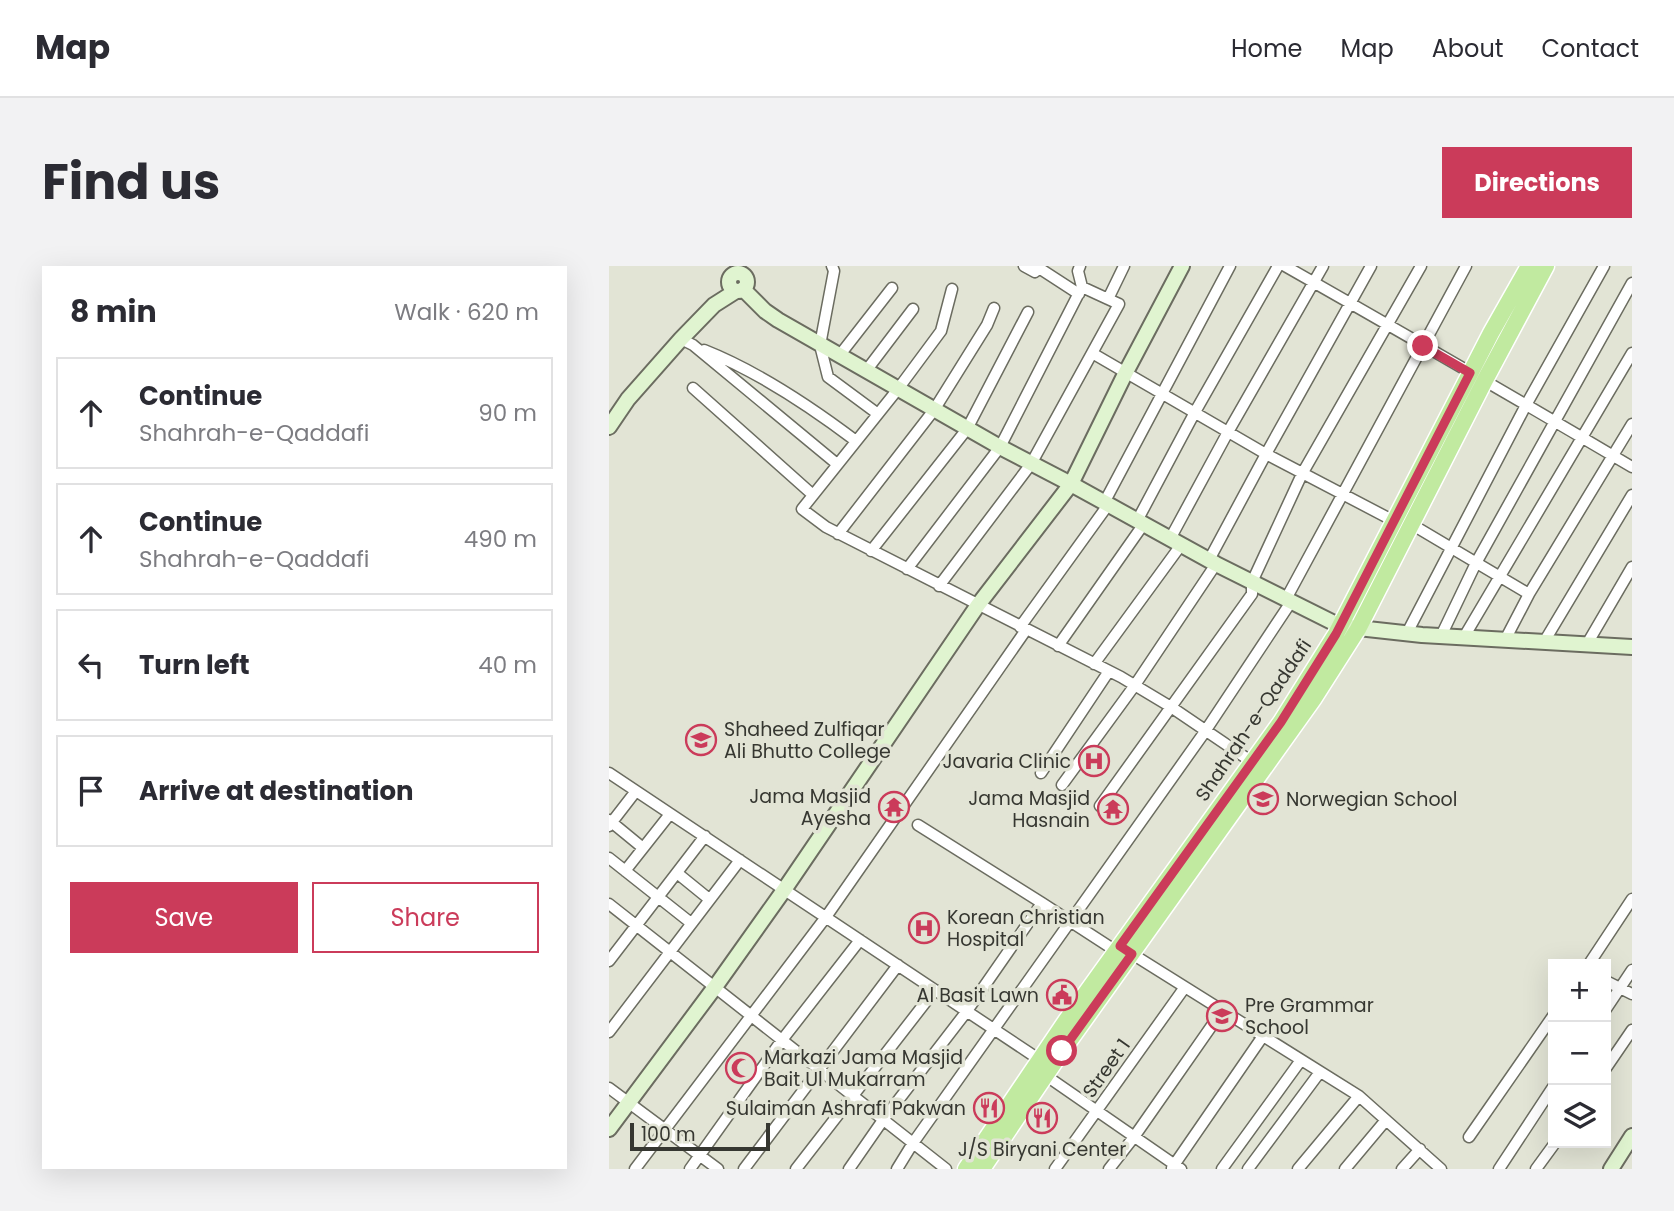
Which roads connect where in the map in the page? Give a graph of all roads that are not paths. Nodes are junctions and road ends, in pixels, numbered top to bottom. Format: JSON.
{"nodes":[{"id":1,"x":832,"y":266,"type":"edge"},
{"id":2,"x":1024,"y":266,"type":"edge"},
{"id":3,"x":1080,"y":266,"type":"edge"},
{"id":4,"x":1124,"y":266,"type":"edge"},
{"id":5,"x":1182,"y":266,"type":"edge"},
{"id":6,"x":1230,"y":266,"type":"edge"},
{"id":7,"x":1278,"y":266,"type":"edge"},
{"id":8,"x":1285,"y":266,"type":"edge"},
{"id":9,"x":1323,"y":266,"type":"edge"},
{"id":10,"x":1371,"y":266,"type":"edge"},
{"id":11,"x":1421,"y":266,"type":"edge"},
{"id":12,"x":1467,"y":266,"type":"edge"},
{"id":13,"x":1529,"y":266,"type":"edge"},
{"id":14,"x":1546,"y":266,"type":"edge"},
{"id":15,"x":1604,"y":266,"type":"edge"},
{"id":16,"x":742,"y":278,"type":"edge"},
{"id":17,"x":1314,"y":283,"type":"junction"},
{"id":18,"x":1632,"y":283,"type":"edge"},
{"id":19,"x":892,"y":288,"type":"dead end"},
{"id":20,"x":952,"y":289,"type":"dead end"},
{"id":21,"x":1081,"y":290,"type":"junction"},
{"id":22,"x":1108,"y":299,"type":"junction"},
{"id":23,"x":1351,"y":304,"type":"junction"},
{"id":24,"x":994,"y":308,"type":"dead end"},
{"id":25,"x":913,"y":309,"type":"dead end"},
{"id":26,"x":1028,"y":312,"type":"dead end"},
{"id":27,"x":1386,"y":325,"type":"junction"},
{"id":28,"x":687,"y":342,"type":"junction"},
{"id":29,"x":820,"y":345,"type":"junction"},
{"id":30,"x":1423,"y":346,"type":"junction"},
{"id":31,"x":1092,"y":353,"type":"junction"},
{"id":32,"x":1632,"y":353,"type":"edge"},
{"id":33,"x":839,"y":356,"type":"junction"},
{"id":34,"x":866,"y":372,"type":"junction"},
{"id":35,"x":1126,"y":372,"type":"junction"},
{"id":36,"x":1477,"y":376,"type":"junction"},
{"id":37,"x":693,"y":388,"type":"dead end"},
{"id":38,"x":898,"y":389,"type":"junction"},
{"id":39,"x":1162,"y":394,"type":"junction"},
{"id":40,"x":1526,"y":405,"type":"junction"},
{"id":41,"x":935,"y":410,"type":"junction"},
{"id":42,"x":609,"y":411,"type":"edge"},
{"id":43,"x":1195,"y":412,"type":"junction"},
{"id":44,"x":878,"y":414,"type":"junction"},
{"id":45,"x":1554,"y":421,"type":"junction"},
{"id":46,"x":1632,"y":424,"type":"edge"},
{"id":47,"x":609,"y":427,"type":"edge"},
{"id":48,"x":967,"y":429,"type":"junction"},
{"id":49,"x":1228,"y":432,"type":"junction"},
{"id":50,"x":1582,"y":438,"type":"junction"},
{"id":51,"x":856,"y":441,"type":"junction"},
{"id":52,"x":1000,"y":447,"type":"junction"},
{"id":53,"x":1266,"y":454,"type":"junction"},
{"id":54,"x":1613,"y":456,"type":"junction"},
{"id":55,"x":838,"y":464,"type":"junction"},
{"id":56,"x":1031,"y":464,"type":"junction"},
{"id":57,"x":1632,"y":467,"type":"edge"},
{"id":58,"x":1303,"y":474,"type":"junction"},
{"id":59,"x":1072,"y":484,"type":"junction"},
{"id":60,"x":1341,"y":494,"type":"junction"},
{"id":61,"x":813,"y":495,"type":"junction"},
{"id":62,"x":1632,"y":495,"type":"edge"},
{"id":63,"x":1106,"y":504,"type":"junction"},
{"id":64,"x":1394,"y":521,"type":"junction"},
{"id":65,"x":1140,"y":523,"type":"junction"},
{"id":66,"x":1411,"y":524,"type":"junction"},
{"id":67,"x":838,"y":534,"type":"junction"},
{"id":68,"x":1176,"y":542,"type":"junction"},
{"id":69,"x":1452,"y":548,"type":"junction"},
{"id":70,"x":871,"y":551,"type":"junction"},
{"id":71,"x":1212,"y":562,"type":"junction"},
{"id":72,"x":1476,"y":562,"type":"junction"},
{"id":73,"x":1632,"y":567,"type":"edge"},
{"id":74,"x":907,"y":569,"type":"junction"},
{"id":75,"x":1499,"y":576,"type":"junction"},
{"id":76,"x":1252,"y":582,"type":"junction"},
{"id":77,"x":939,"y":586,"type":"junction"},
{"id":78,"x":1529,"y":594,"type":"junction"},
{"id":79,"x":1289,"y":601,"type":"junction"},
{"id":80,"x":978,"y":605,"type":"junction"},
{"id":81,"x":1340,"y":626,"type":"junction"},
{"id":82,"x":1023,"y":628,"type":"junction"},
{"id":83,"x":1358,"y":629,"type":"junction"},
{"id":84,"x":1407,"y":633,"type":"junction"},
{"id":85,"x":1441,"y":636,"type":"junction"},
{"id":86,"x":1464,"y":637,"type":"junction"},
{"id":87,"x":1505,"y":640,"type":"junction"},
{"id":88,"x":1544,"y":642,"type":"junction"},
{"id":89,"x":1587,"y":644,"type":"junction"},
{"id":90,"x":1630,"y":644,"type":"edge"},
{"id":91,"x":1058,"y":646,"type":"junction"},
{"id":92,"x":1094,"y":664,"type":"junction"},
{"id":93,"x":1109,"y":671,"type":"junction"},
{"id":94,"x":1135,"y":685,"type":"junction"},
{"id":95,"x":1171,"y":707,"type":"junction"},
{"id":96,"x":1206,"y":730,"type":"junction"},
{"id":97,"x":1252,"y":762,"type":"junction"},
{"id":98,"x":609,"y":773,"type":"edge"},
{"id":99,"x":1041,"y":773,"type":"dead end"},
{"id":100,"x":1062,"y":785,"type":"dead end"},
{"id":101,"x":636,"y":791,"type":"junction"},
{"id":102,"x":1100,"y":806,"type":"dead end"},
{"id":103,"x":670,"y":814,"type":"junction"},
{"id":104,"x":610,"y":823,"type":"edge"},
{"id":105,"x":918,"y":825,"type":"dead end"},
{"id":106,"x":705,"y":836,"type":"junction"},
{"id":107,"x":643,"y":848,"type":"junction"},
{"id":108,"x":609,"y":859,"type":"edge"},
{"id":109,"x":740,"y":860,"type":"junction"},
{"id":110,"x":625,"y":871,"type":"junction"},
{"id":111,"x":677,"y":873,"type":"junction"},
{"id":112,"x":784,"y":890,"type":"junction"},
{"id":113,"x":658,"y":897,"type":"junction"},
{"id":114,"x":709,"y":899,"type":"junction"},
{"id":115,"x":1632,"y":899,"type":"edge"},
{"id":116,"x":1042,"y":902,"type":"junction"},
{"id":117,"x":609,"y":905,"type":"edge"},
{"id":118,"x":826,"y":917,"type":"junction"},
{"id":119,"x":1071,"y":921,"type":"junction"},
{"id":120,"x":691,"y":923,"type":"junction"},
{"id":121,"x":636,"y":926,"type":"junction"},
{"id":122,"x":860,"y":940,"type":"junction"},
{"id":123,"x":1123,"y":950,"type":"junction"},
{"id":124,"x":669,"y":951,"type":"junction"},
{"id":125,"x":1592,"y":959,"type":"edge"},
{"id":126,"x":609,"y":961,"type":"edge"},
{"id":127,"x":898,"y":965,"type":"junction"},
{"id":128,"x":1632,"y":970,"type":"edge"},
{"id":129,"x":1611,"y":984,"type":"edge"},
{"id":130,"x":715,"y":987,"type":"junction"},
{"id":131,"x":1185,"y":987,"type":"junction"},
{"id":132,"x":1620,"y":988,"type":"junction"},
{"id":133,"x":935,"y":990,"type":"junction"},
{"id":134,"x":1632,"y":994,"type":"edge"},
{"id":135,"x":1611,"y":1002,"type":"edge"},
{"id":136,"x":967,"y":1011,"type":"junction"},
{"id":137,"x":1222,"y":1011,"type":"junction"},
{"id":138,"x":751,"y":1016,"type":"junction"},
{"id":139,"x":1549,"y":1022,"type":"edge"},
{"id":140,"x":994,"y":1029,"type":"junction"},
{"id":141,"x":1632,"y":1030,"type":"edge"},
{"id":142,"x":609,"y":1032,"type":"edge"},
{"id":143,"x":1263,"y":1036,"type":"junction"},
{"id":144,"x":782,"y":1040,"type":"junction"},
{"id":145,"x":1301,"y":1060,"type":"junction"},
{"id":146,"x":1611,"y":1061,"type":"edge"},
{"id":147,"x":1043,"y":1068,"type":"junction"},
{"id":148,"x":819,"y":1069,"type":"junction"},
{"id":149,"x":1320,"y":1072,"type":"junction"},
{"id":150,"x":609,"y":1088,"type":"edge"},
{"id":151,"x":852,"y":1095,"type":"junction"},
{"id":152,"x":1548,"y":1095,"type":"edge"},
{"id":153,"x":1359,"y":1097,"type":"junction"},
{"id":154,"x":629,"y":1102,"type":"junction"},
{"id":155,"x":1097,"y":1111,"type":"junction"},
{"id":156,"x":883,"y":1119,"type":"junction"},
{"id":157,"x":1386,"y":1120,"type":"junction"},
{"id":158,"x":609,"y":1129,"type":"edge"},
{"id":159,"x":664,"y":1129,"type":"junction"},
{"id":160,"x":1632,"y":1136,"type":"edge"},
{"id":161,"x":1134,"y":1137,"type":"junction"},
{"id":162,"x":1469,"y":1137,"type":"dead end"},
{"id":163,"x":913,"y":1143,"type":"junction"},
{"id":164,"x":1552,"y":1148,"type":"edge"},
{"id":165,"x":1420,"y":1149,"type":"junction"},
{"id":166,"x":699,"y":1156,"type":"junction"},
{"id":167,"x":1176,"y":1167,"type":"edge"},
{"id":168,"x":635,"y":1169,"type":"edge"},
{"id":169,"x":689,"y":1169,"type":"edge"},
{"id":170,"x":718,"y":1169,"type":"edge"},
{"id":171,"x":744,"y":1169,"type":"edge"},
{"id":172,"x":796,"y":1169,"type":"edge"},
{"id":173,"x":849,"y":1169,"type":"edge"},
{"id":174,"x":897,"y":1169,"type":"edge"},
{"id":175,"x":946,"y":1169,"type":"edge"},
{"id":176,"x":966,"y":1169,"type":"edge"},
{"id":177,"x":982,"y":1169,"type":"edge"},
{"id":178,"x":1055,"y":1169,"type":"edge"},
{"id":179,"x":1109,"y":1169,"type":"edge"},
{"id":180,"x":1222,"y":1169,"type":"edge"},
{"id":181,"x":1248,"y":1169,"type":"edge"},
{"id":182,"x":1298,"y":1169,"type":"edge"},
{"id":183,"x":1345,"y":1169,"type":"edge"},
{"id":184,"x":1402,"y":1169,"type":"edge"},
{"id":185,"x":1441,"y":1169,"type":"edge"},
{"id":186,"x":1499,"y":1169,"type":"edge"},
{"id":187,"x":1537,"y":1169,"type":"edge"},
{"id":188,"x":1611,"y":1169,"type":"edge"}],
"edges":[{"from":1,"to":29,"type":"street"},
{"from":2,"to":21,"type":"street"},
{"from":3,"to":21,"type":"street"},
{"from":4,"to":22,"type":"street"},
{"from":5,"to":35,"type":"street"},
{"from":6,"to":39,"type":"street"},
{"from":7,"to":43,"type":"street"},
{"from":8,"to":17,"type":"street"},
{"from":9,"to":17,"type":"street"},
{"from":10,"to":23,"type":"street"},
{"from":11,"to":27,"type":"street"},
{"from":12,"to":30,"type":"street"},
{"from":13,"to":36,"type":"main road","name":"Shahrah-e-Qaddafi"},
{"from":14,"to":36,"type":"main road","name":"Shahrah-e-Qaddafi"},
{"from":15,"to":40,"type":"street"},
{"from":16,"to":28,"type":"street"},
{"from":16,"to":29,"type":"street"},
{"from":16,"to":42,"type":"street"},
{"from":17,"to":23,"type":"street"},
{"from":17,"to":49,"type":"street"},
{"from":18,"to":45,"type":"street"},
{"from":19,"to":33,"type":"street"},
{"from":20,"to":38,"type":"street"},
{"from":21,"to":22,"type":"street"},
{"from":21,"to":52,"type":"street"},
{"from":22,"to":31,"type":"street"},
{"from":23,"to":27,"type":"street"},
{"from":23,"to":53,"type":"street"},
{"from":24,"to":41,"type":"street"},
{"from":25,"to":34,"type":"street"},
{"from":26,"to":48,"type":"street"},
{"from":27,"to":30,"type":"street"},
{"from":27,"to":58,"type":"street"},
{"from":28,"to":47,"type":"street"},
{"from":28,"to":51,"type":"street"},
{"from":28,"to":55,"type":"street"},
{"from":29,"to":33,"type":"street"},
{"from":29,"to":44,"type":"street"},
{"from":30,"to":36,"type":"street"},
{"from":30,"to":60,"type":"street"},
{"from":31,"to":35,"type":"street"},
{"from":31,"to":56,"type":"street"},
{"from":32,"to":50,"type":"street"},
{"from":33,"to":34,"type":"street"},
{"from":34,"to":38,"type":"street"},
{"from":35,"to":39,"type":"street"},
{"from":35,"to":59,"type":"street"},
{"from":36,"to":40,"type":"street"},
{"from":36,"to":64,"type":"main road","name":"Shahrah-e-Qaddafi"},
{"from":36,"to":66,"type":"main road","name":"Shahrah-e-Qaddafi"},
{"from":37,"to":61,"type":"street"},
{"from":38,"to":41,"type":"street"},
{"from":38,"to":44,"type":"street"},
{"from":39,"to":43,"type":"street"},
{"from":39,"to":63,"type":"street"},
{"from":40,"to":45,"type":"street"},
{"from":40,"to":69,"type":"street"},
{"from":41,"to":48,"type":"street"},
{"from":41,"to":67,"type":"street"},
{"from":43,"to":49,"type":"street"},
{"from":43,"to":65,"type":"street"},
{"from":44,"to":51,"type":"street"},
{"from":45,"to":50,"type":"street"},
{"from":45,"to":72,"type":"street"},
{"from":46,"to":54,"type":"street"},
{"from":48,"to":52,"type":"street"},
{"from":48,"to":70,"type":"street"},
{"from":49,"to":53,"type":"street"},
{"from":49,"to":68,"type":"street"},
{"from":50,"to":54,"type":"street"},
{"from":50,"to":75,"type":"street"},
{"from":51,"to":55,"type":"street"},
{"from":52,"to":56,"type":"street"},
{"from":52,"to":74,"type":"street"},
{"from":53,"to":58,"type":"street"},
{"from":53,"to":71,"type":"street"},
{"from":54,"to":57,"type":"street"},
{"from":54,"to":78,"type":"street"},
{"from":55,"to":61,"type":"street"},
{"from":56,"to":59,"type":"street"},
{"from":56,"to":77,"type":"street"},
{"from":58,"to":60,"type":"street"},
{"from":58,"to":76,"type":"street"},
{"from":59,"to":63,"type":"street"},
{"from":59,"to":80,"type":"street"},
{"from":60,"to":64,"type":"street"},
{"from":60,"to":79,"type":"street"},
{"from":61,"to":67,"type":"street"},
{"from":62,"to":88,"type":"street"},
{"from":63,"to":65,"type":"street"},
{"from":63,"to":82,"type":"street"},
{"from":64,"to":81,"type":"main road","name":"Shahrah-e-Qaddafi"},
{"from":65,"to":68,"type":"street"},
{"from":65,"to":91,"type":"street"},
{"from":66,"to":69,"type":"street"},
{"from":66,"to":83,"type":"main road","name":"Shahrah-e-Qaddafi"},
{"from":67,"to":70,"type":"street"},
{"from":68,"to":71,"type":"street"},
{"from":68,"to":92,"type":"street"},
{"from":69,"to":72,"type":"street"},
{"from":69,"to":84,"type":"street"},
{"from":70,"to":74,"type":"street"},
{"from":71,"to":76,"type":"street"},
{"from":71,"to":94,"type":"street"},
{"from":72,"to":75,"type":"street"},
{"from":72,"to":85,"type":"street"},
{"from":73,"to":89,"type":"street"},
{"from":74,"to":77,"type":"street"},
{"from":75,"to":78,"type":"street"},
{"from":75,"to":86,"type":"street"},
{"from":76,"to":79,"type":"street"},
{"from":76,"to":95,"type":"street"},
{"from":77,"to":80,"type":"street"},
{"from":78,"to":87,"type":"street"},
{"from":79,"to":81,"type":"street"},
{"from":79,"to":96,"type":"street"},
{"from":80,"to":82,"type":"street"},
{"from":80,"to":112,"type":"street"},
{"from":81,"to":83,"type":"street"},
{"from":81,"to":97,"type":"main road","name":"Shahrah-e-Qaddafi"},
{"from":82,"to":91,"type":"street"},
{"from":82,"to":118,"type":"street"},
{"from":83,"to":84,"type":"street"},
{"from":83,"to":123,"type":"main road","name":"Shahrah-e-Qaddafi"},
{"from":84,"to":85,"type":"street"},
{"from":85,"to":86,"type":"street"},
{"from":86,"to":87,"type":"street"},
{"from":87,"to":88,"type":"street"},
{"from":88,"to":89,"type":"street"},
{"from":89,"to":90,"type":"street"},
{"from":91,"to":92,"type":"street"},
{"from":92,"to":93,"type":"street"},
{"from":93,"to":94,"type":"street"},
{"from":93,"to":99,"type":"street"},
{"from":94,"to":95,"type":"street"},
{"from":94,"to":100,"type":"street"},
{"from":95,"to":96,"type":"street"},
{"from":95,"to":102,"type":"street"},
{"from":96,"to":97,"type":"street"},
{"from":96,"to":119,"type":"street"},
{"from":97,"to":123,"type":"main road","name":"Shahrah-e-Qaddafi"},
{"from":98,"to":101,"type":"street"},
{"from":101,"to":103,"type":"street"},
{"from":101,"to":104,"type":"street"},
{"from":103,"to":106,"type":"street"},
{"from":103,"to":107,"type":"street"},
{"from":104,"to":107,"type":"street"},
{"from":105,"to":116,"type":"street"},
{"from":106,"to":109,"type":"street"},
{"from":106,"to":111,"type":"street"},
{"from":107,"to":110,"type":"street"},
{"from":108,"to":110,"type":"street"},
{"from":109,"to":112,"type":"street"},
{"from":109,"to":114,"type":"street"},
{"from":110,"to":113,"type":"street"},
{"from":111,"to":113,"type":"street"},
{"from":111,"to":114,"type":"street"},
{"from":112,"to":118,"type":"street"},
{"from":112,"to":130,"type":"street"},
{"from":113,"to":120,"type":"street"},
{"from":113,"to":121,"type":"street"},
{"from":114,"to":120,"type":"street"},
{"from":115,"to":125,"type":"street"},
{"from":116,"to":119,"type":"street"},
{"from":116,"to":136,"type":"street"},
{"from":117,"to":121,"type":"street"},
{"from":118,"to":122,"type":"street"},
{"from":118,"to":138,"type":"street"},
{"from":119,"to":123,"type":"street"},
{"from":119,"to":140,"type":"street"},
{"from":120,"to":124,"type":"street"},
{"from":121,"to":124,"type":"street"},
{"from":121,"to":126,"type":"street"},
{"from":122,"to":127,"type":"street"},
{"from":122,"to":144,"type":"street"},
{"from":123,"to":131,"type":"street"},
{"from":123,"to":147,"type":"main road","name":"Shahrah-e-Qaddafi"},
{"from":124,"to":130,"type":"street"},
{"from":124,"to":142,"type":"street"},
{"from":127,"to":133,"type":"street"},
{"from":127,"to":148,"type":"street"},
{"from":128,"to":132,"type":"street"},
{"from":129,"to":132,"type":"street"},
{"from":130,"to":138,"type":"street"},
{"from":130,"to":154,"type":"street"},
{"from":131,"to":137,"type":"street"},
{"from":131,"to":155,"type":"street","name":"Street 1"},
{"from":132,"to":134,"type":"street"},
{"from":132,"to":135,"type":"street"},
{"from":133,"to":136,"type":"street"},
{"from":133,"to":151,"type":"street"},
{"from":136,"to":140,"type":"street"},
{"from":136,"to":156,"type":"street"},
{"from":137,"to":143,"type":"street"},
{"from":137,"to":161,"type":"street"},
{"from":138,"to":144,"type":"street"},
{"from":138,"to":159,"type":"street"},
{"from":139,"to":162,"type":"street"},
{"from":140,"to":147,"type":"street"},
{"from":140,"to":163,"type":"street"},
{"from":141,"to":146,"type":"street"},
{"from":143,"to":145,"type":"street"},
{"from":143,"to":167,"type":"street"},
{"from":144,"to":148,"type":"street"},
{"from":144,"to":166,"type":"street"},
{"from":145,"to":149,"type":"street"},
{"from":145,"to":180,"type":"street"},
{"from":147,"to":155,"type":"street"},
{"from":147,"to":176,"type":"main road","name":"Shahrah-e-Qaddafi"},
{"from":147,"to":177,"type":"main road","name":"Shahrah-e-Qaddafi"},
{"from":148,"to":151,"type":"street"},
{"from":148,"to":171,"type":"street"},
{"from":149,"to":153,"type":"street"},
{"from":149,"to":181,"type":"street"},
{"from":150,"to":154,"type":"street"},
{"from":151,"to":156,"type":"street"},
{"from":151,"to":172,"type":"street"},
{"from":152,"to":186,"type":"street"},
{"from":153,"to":157,"type":"street"},
{"from":153,"to":182,"type":"street"},
{"from":154,"to":158,"type":"street"},
{"from":154,"to":159,"type":"street"},
{"from":155,"to":161,"type":"street"},
{"from":155,"to":178,"type":"street","name":"Street 1"},
{"from":156,"to":163,"type":"street"},
{"from":156,"to":173,"type":"street"},
{"from":157,"to":165,"type":"street"},
{"from":157,"to":183,"type":"street"},
{"from":159,"to":166,"type":"street"},
{"from":159,"to":168,"type":"street"},
{"from":160,"to":188,"type":"street"},
{"from":161,"to":167,"type":"street"},
{"from":161,"to":179,"type":"street"},
{"from":163,"to":174,"type":"street"},
{"from":163,"to":175,"type":"street"},
{"from":164,"to":187,"type":"street"},
{"from":165,"to":184,"type":"street"},
{"from":165,"to":185,"type":"street"},
{"from":166,"to":169,"type":"street"},
{"from":166,"to":170,"type":"street"}]}
